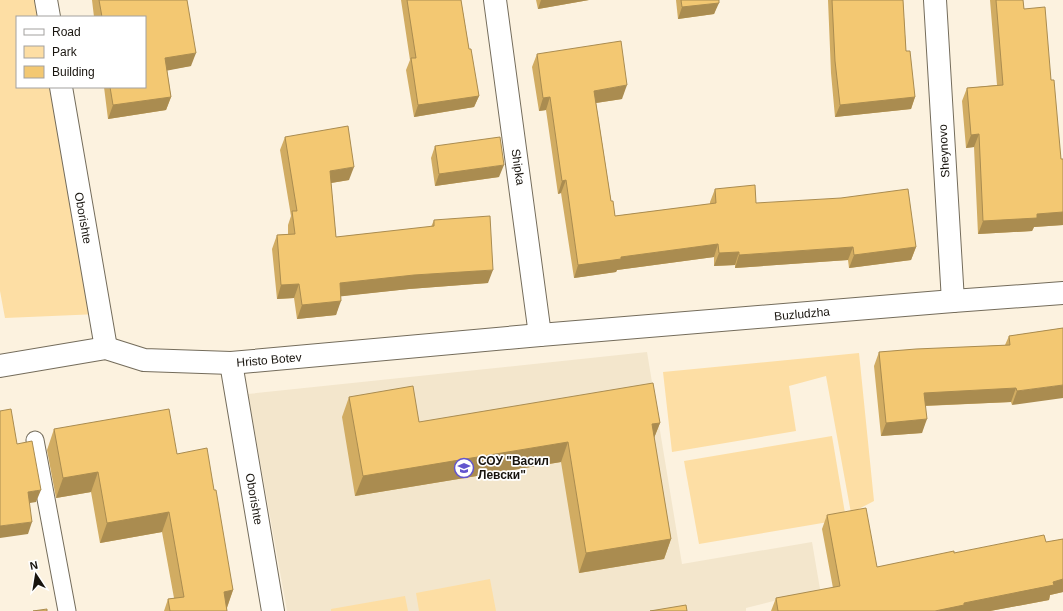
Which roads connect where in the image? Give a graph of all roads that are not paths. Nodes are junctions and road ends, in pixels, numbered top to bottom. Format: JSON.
{"nodes":[{"id":1,"x":46,"y":0,"type":"edge"},
{"id":2,"x":494,"y":0,"type":"edge"},
{"id":3,"x":935,"y":0,"type":"edge"},
{"id":4,"x":49,"y":16,"type":"edge"},
{"id":5,"x":61,"y":88,"type":"edge"},
{"id":6,"x":1063,"y":293,"type":"edge"},
{"id":7,"x":953,"y":301,"type":"junction"},
{"id":8,"x":540,"y":335,"type":"junction"},
{"id":9,"x":106,"y":348,"type":"junction"},
{"id":10,"x":231,"y":363,"type":"junction"},
{"id":11,"x":0,"y":366,"type":"edge"},
{"id":12,"x":35,"y":440,"type":"dead end"},
{"id":13,"x":66,"y":611,"type":"edge"},
{"id":14,"x":273,"y":611,"type":"edge"}],
"edges":[{"from":1,"to":4,"type":"street"},
{"from":2,"to":8,"type":"street","name":"Shipka"},
{"from":3,"to":7,"type":"street","name":"Sheynovo"},
{"from":5,"to":9,"type":"street","name":"Oborishte"},
{"from":6,"to":7,"type":"street","name":"Buzludzha"},
{"from":7,"to":8,"type":"street","name":"Buzludzha"},
{"from":8,"to":10,"type":"street","name":"Hristo Botev"},
{"from":9,"to":10,"type":"street","name":"Hristo Botev"},
{"from":9,"to":11,"type":"street","name":"Hristo Botev"},
{"from":10,"to":14,"type":"street","name":"Oborishte"},
{"from":12,"to":13,"type":"lane"}]}
